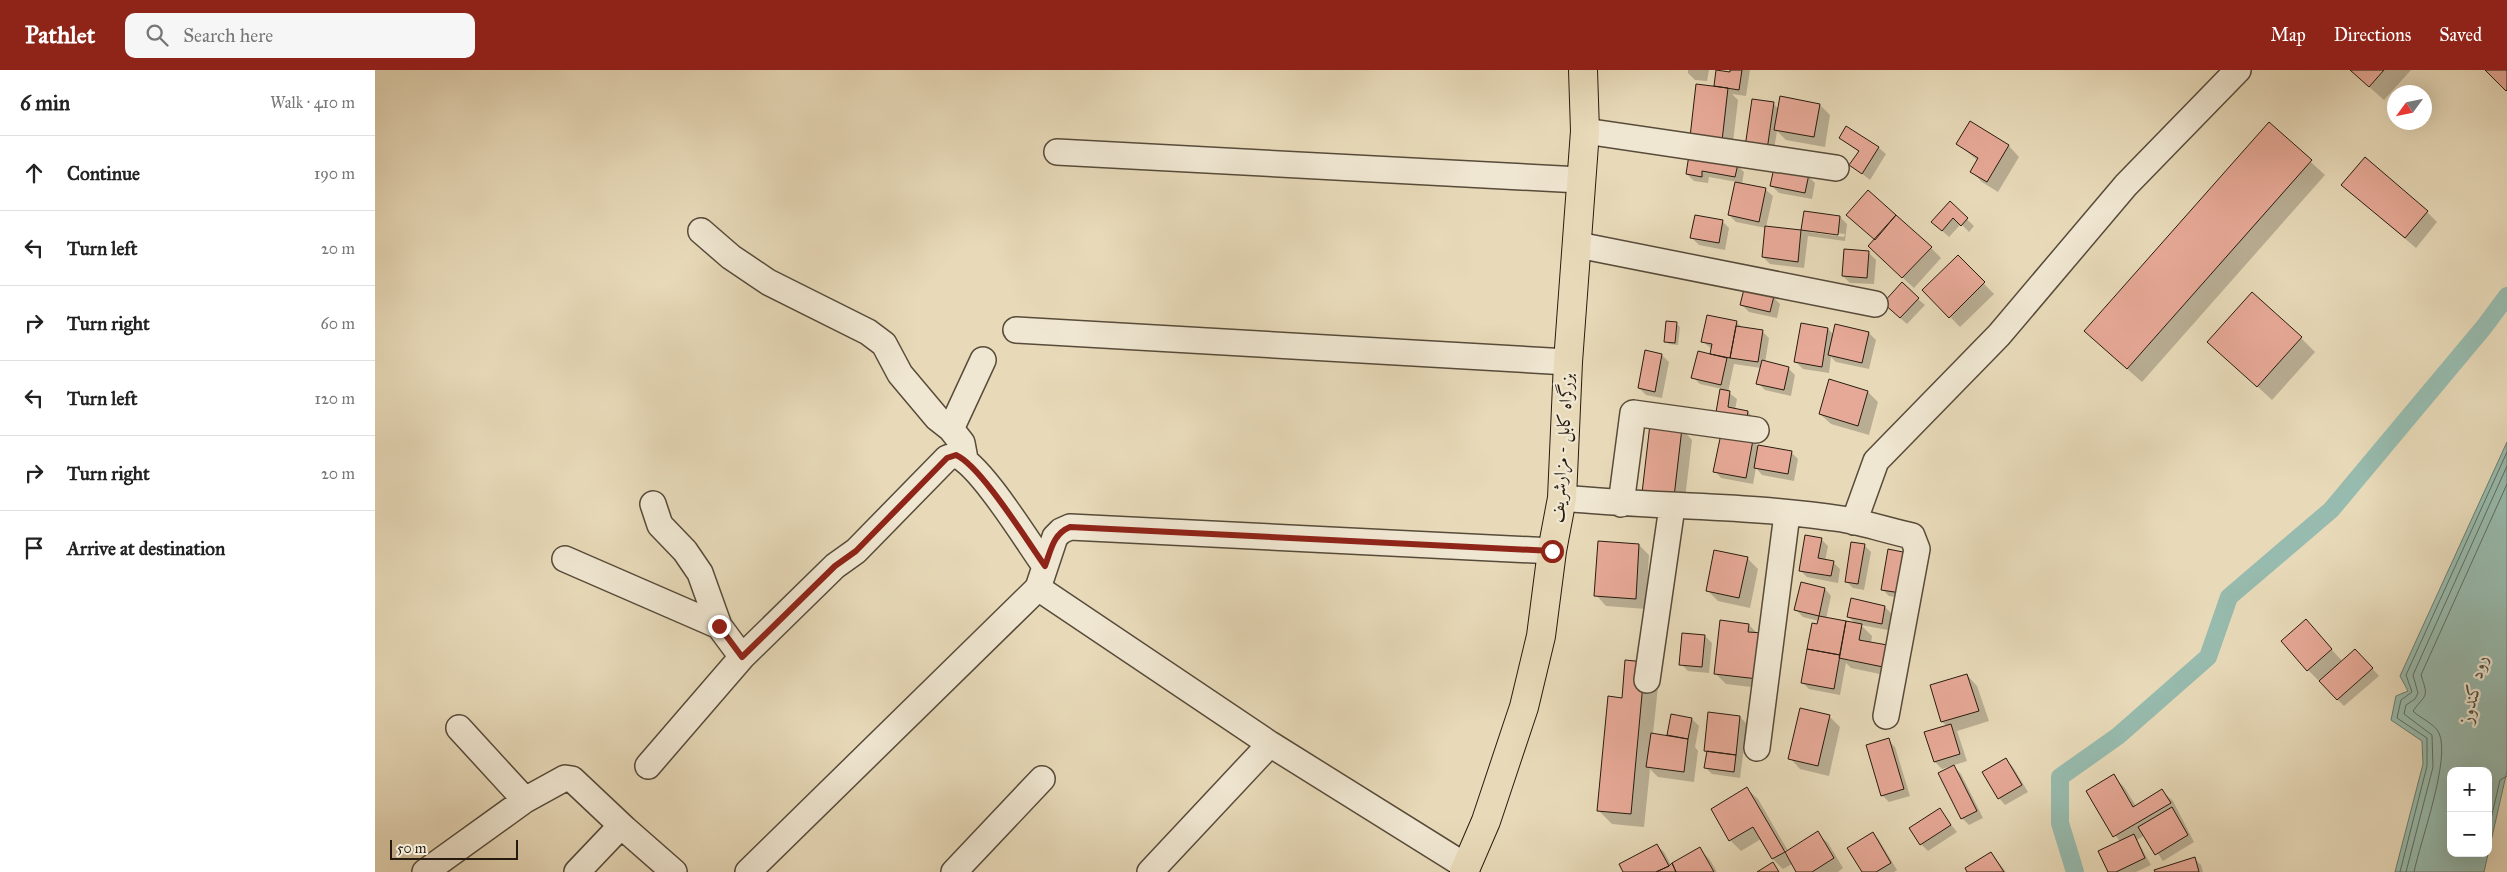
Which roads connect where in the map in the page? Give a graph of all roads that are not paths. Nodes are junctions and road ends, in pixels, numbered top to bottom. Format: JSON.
{"nodes":[{"id":1,"x":1583,"y":70,"type":"edge"},
{"id":2,"x":2238,"y":70,"type":"edge"},
{"id":3,"x":1585,"y":131,"type":"junction"},
{"id":4,"x":1057,"y":152,"type":"dead end"},
{"id":5,"x":1836,"y":168,"type":"dead end"},
{"id":6,"x":1580,"y":180,"type":"junction"},
{"id":7,"x":701,"y":230,"type":"dead end"},
{"id":8,"x":1578,"y":245,"type":"junction"},
{"id":9,"x":1875,"y":304,"type":"dead end"},
{"id":10,"x":1017,"y":330,"type":"dead end"},
{"id":11,"x":983,"y":360,"type":"dead end"},
{"id":12,"x":1568,"y":362,"type":"junction"},
{"id":13,"x":951,"y":429,"type":"junction"},
{"id":14,"x":1756,"y":430,"type":"dead end"},
{"id":15,"x":965,"y":459,"type":"junction"},
{"id":16,"x":1562,"y":498,"type":"junction"},
{"id":17,"x":653,"y":504,"type":"dead end"},
{"id":18,"x":1621,"y":504,"type":"junction"},
{"id":19,"x":1672,"y":507,"type":"junction"},
{"id":20,"x":1787,"y":514,"type":"junction"},
{"id":21,"x":1855,"y":522,"type":"junction"},
{"id":22,"x":1552,"y":551,"type":"junction"},
{"id":23,"x":565,"y":560,"type":"dead end"},
{"id":24,"x":1042,"y":577,"type":"junction"},
{"id":25,"x":719,"y":626,"type":"junction"},
{"id":26,"x":742,"y":657,"type":"junction"},
{"id":27,"x":1647,"y":680,"type":"dead end"},
{"id":28,"x":1886,"y":716,"type":"dead end"},
{"id":29,"x":459,"y":728,"type":"dead end"},
{"id":30,"x":1270,"y":744,"type":"junction"},
{"id":31,"x":1757,"y":748,"type":"dead end"},
{"id":32,"x":648,"y":766,"type":"dead end"},
{"id":33,"x":1042,"y":780,"type":"dead end"},
{"id":34,"x":525,"y":800,"type":"junction"},
{"id":35,"x":625,"y":828,"type":"junction"},
{"id":36,"x":1465,"y":870,"type":"edge"},
{"id":37,"x":425,"y":872,"type":"edge"},
{"id":38,"x":577,"y":872,"type":"edge"},
{"id":39,"x":674,"y":872,"type":"edge"},
{"id":40,"x":748,"y":872,"type":"edge"},
{"id":41,"x":954,"y":872,"type":"edge"},
{"id":42,"x":1151,"y":872,"type":"edge"}],
"edges":[{"from":1,"to":3,"type":"highway","name":"بزرگراه کابل - مزارشریف"},
{"from":2,"to":21,"type":"street"},
{"from":3,"to":5,"type":"street"},
{"from":3,"to":6,"type":"highway","name":"بزرگراه کابل - مزارشریف"},
{"from":4,"to":6,"type":"street"},
{"from":6,"to":8,"type":"highway","name":"بزرگراه کابل - مزارشریف"},
{"from":7,"to":13,"type":"street"},
{"from":8,"to":9,"type":"street"},
{"from":8,"to":12,"type":"highway","name":"بزرگراه کابل - مزارشریف"},
{"from":10,"to":12,"type":"street"},
{"from":11,"to":13,"type":"street"},
{"from":12,"to":16,"type":"highway","name":"بزرگراه کابل - مزارشریف"},
{"from":13,"to":15,"type":"street"},
{"from":14,"to":18,"type":"street"},
{"from":15,"to":24,"type":"street"},
{"from":15,"to":26,"type":"street"},
{"from":16,"to":18,"type":"street"},
{"from":16,"to":22,"type":"highway","name":"بزرگراه کابل - مزارشریف"},
{"from":17,"to":25,"type":"street"},
{"from":18,"to":19,"type":"street"},
{"from":19,"to":20,"type":"street"},
{"from":19,"to":27,"type":"street"},
{"from":20,"to":21,"type":"street"},
{"from":20,"to":31,"type":"street"},
{"from":21,"to":28,"type":"street"},
{"from":22,"to":24,"type":"street"},
{"from":22,"to":36,"type":"highway","name":"بزرگراه کابل - مزارشریف"},
{"from":23,"to":25,"type":"street"},
{"from":24,"to":30,"type":"street"},
{"from":24,"to":40,"type":"street"},
{"from":25,"to":26,"type":"street"},
{"from":26,"to":32,"type":"street"},
{"from":29,"to":34,"type":"street"},
{"from":30,"to":36,"type":"street"},
{"from":30,"to":42,"type":"street"},
{"from":33,"to":41,"type":"street"},
{"from":34,"to":35,"type":"street"},
{"from":34,"to":37,"type":"street"},
{"from":35,"to":38,"type":"street"},
{"from":35,"to":39,"type":"street"}]}
